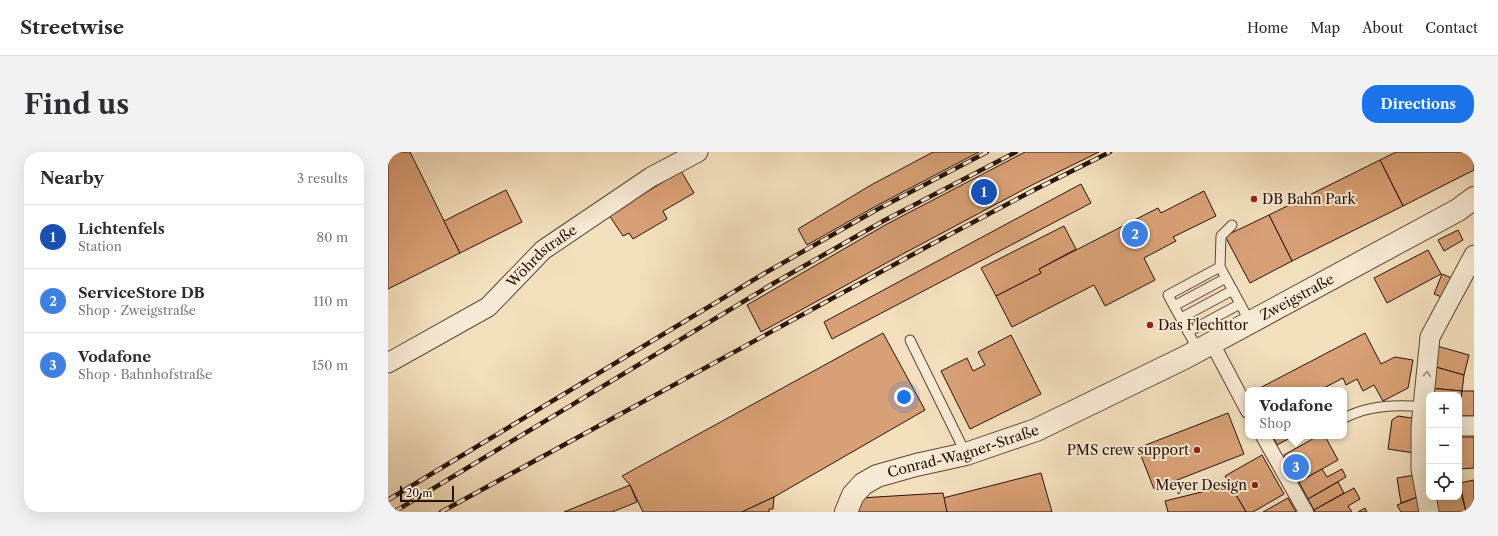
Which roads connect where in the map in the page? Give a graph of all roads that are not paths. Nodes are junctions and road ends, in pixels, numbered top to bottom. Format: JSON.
{"nodes":[{"id":1,"x":698,"y":152,"type":"edge"},
{"id":2,"x":1466,"y":204,"type":"edge"},
{"id":3,"x":1232,"y":225,"type":"dead end"},
{"id":4,"x":1474,"y":255,"type":"edge"},
{"id":5,"x":1220,"y":267,"type":"junction"},
{"id":6,"x":1226,"y":278,"type":"junction"},
{"id":7,"x":1232,"y":290,"type":"junction"},
{"id":8,"x":1174,"y":306,"type":"junction"},
{"id":9,"x":1245,"y":313,"type":"junction"},
{"id":10,"x":1181,"y":318,"type":"junction"},
{"id":11,"x":910,"y":340,"type":"dead end"},
{"id":12,"x":1199,"y":342,"type":"junction"},
{"id":13,"x":388,"y":364,"type":"edge"},
{"id":14,"x":1092,"y":403,"type":"joint"},
{"id":15,"x":1245,"y":406,"type":"edge"},
{"id":16,"x":1423,"y":407,"type":"junction"},
{"id":17,"x":1347,"y":417,"type":"edge"},
{"id":18,"x":1462,"y":426,"type":"edge"},
{"id":19,"x":1474,"y":426,"type":"edge"},
{"id":20,"x":1425,"y":427,"type":"edge"},
{"id":21,"x":1265,"y":439,"type":"edge"},
{"id":22,"x":966,"y":454,"type":"junction"},
{"id":23,"x":846,"y":512,"type":"edge"},
{"id":24,"x":1306,"y":512,"type":"edge"},
{"id":25,"x":1430,"y":512,"type":"edge"}],
"edges":[{"from":1,"to":13,"type":"street","name":"Wöhrdstraße"},
{"from":2,"to":9,"type":"street","name":"Zweigstraße"},
{"from":3,"to":5,"type":"lane"},
{"from":16,"to":4,"type":"street","one_way":true},
{"from":5,"to":6,"type":"lane"},
{"from":5,"to":8,"type":"lane"},
{"from":6,"to":7,"type":"lane"},
{"from":6,"to":8,"type":"lane"},
{"from":7,"to":9,"type":"lane"},
{"from":7,"to":10,"type":"lane"},
{"from":8,"to":10,"type":"lane"},
{"from":9,"to":12,"type":"street","name":"Zweigstraße"},
{"from":10,"to":12,"type":"lane"},
{"from":11,"to":22,"type":"lane"},
{"from":12,"to":14,"type":"street","name":"Zweigstraße"},
{"from":12,"to":15,"type":"street"},
{"from":14,"to":22,"type":"street","name":"Conrad-Wagner-Straße"},
{"from":16,"to":17,"type":"lane"},
{"from":16,"to":20,"type":"street"},
{"from":18,"to":19,"type":"street"},
{"from":20,"to":25,"type":"street"},
{"from":21,"to":24,"type":"street"},
{"from":22,"to":23,"type":"street","name":"Conrad-Wagner-Straße"}]}
